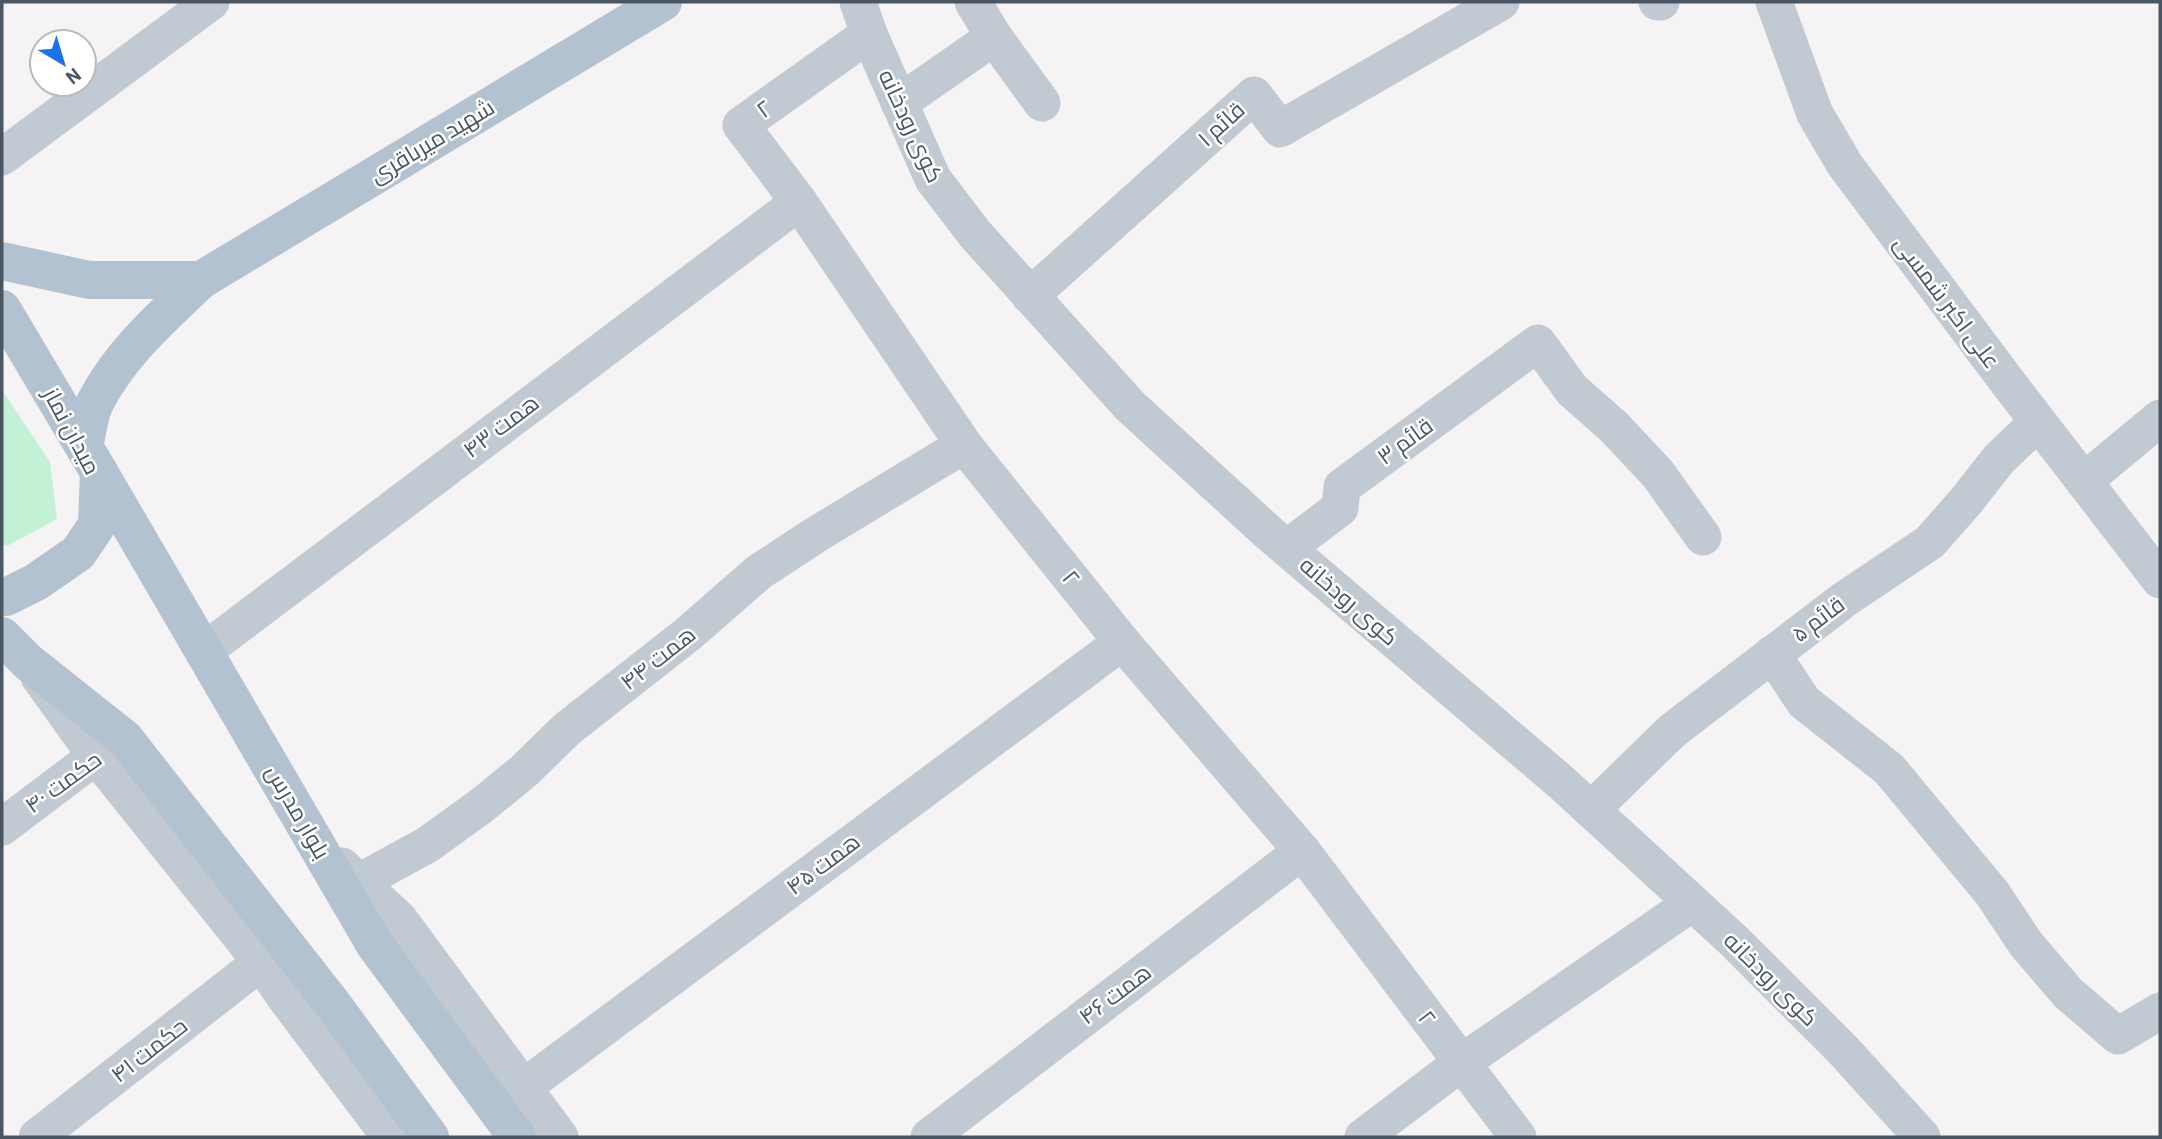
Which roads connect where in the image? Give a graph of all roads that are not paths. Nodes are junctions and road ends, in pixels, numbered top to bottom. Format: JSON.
{"nodes":[{"id":1,"x":211,"y":2,"type":"edge"},
{"id":2,"x":973,"y":2,"type":"edge"},
{"id":3,"x":1501,"y":2,"type":"edge"},
{"id":4,"x":1774,"y":2,"type":"edge"},
{"id":5,"x":659,"y":3,"type":"edge"},
{"id":6,"x":863,"y":18,"type":"edge"},
{"id":7,"x":994,"y":37,"type":"junction"},
{"id":8,"x":899,"y":103,"type":"junction"},
{"id":9,"x":1042,"y":103,"type":"dead end"},
{"id":10,"x":2,"y":157,"type":"edge"},
{"id":11,"x":799,"y":202,"type":"junction"},
{"id":12,"x":2,"y":261,"type":"edge"},
{"id":13,"x":201,"y":280,"type":"junction"},
{"id":14,"x":1030,"y":296,"type":"junction"},
{"id":15,"x":2,"y":309,"type":"edge"},
{"id":16,"x":2160,"y":418,"type":"edge"},
{"id":17,"x":2038,"y":422,"type":"junction"},
{"id":18,"x":964,"y":445,"type":"junction"},
{"id":19,"x":92,"y":459,"type":"junction"},
{"id":20,"x":2084,"y":481,"type":"junction"},
{"id":21,"x":1703,"y":537,"type":"dead end"},
{"id":22,"x":1287,"y":548,"type":"junction"},
{"id":23,"x":2160,"y":580,"type":"edge"},
{"id":24,"x":2,"y":596,"type":"edge"},
{"id":25,"x":1122,"y":642,"type":"junction"},
{"id":26,"x":15,"y":649,"type":"edge"},
{"id":27,"x":204,"y":651,"type":"junction"},
{"id":28,"x":1772,"y":654,"type":"junction"},
{"id":29,"x":110,"y":748,"type":"junction"},
{"id":30,"x":1591,"y":810,"type":"junction"},
{"id":31,"x":2,"y":827,"type":"edge"},
{"id":32,"x":312,"y":837,"type":"junction"},
{"id":33,"x":1302,"y":851,"type":"junction"},
{"id":34,"x":359,"y":882,"type":"junction"},
{"id":35,"x":1692,"y":903,"type":"junction"},
{"id":36,"x":261,"y":962,"type":"junction"},
{"id":37,"x":2160,"y":1011,"type":"edge"},
{"id":38,"x":1461,"y":1063,"type":"junction"},
{"id":39,"x":524,"y":1087,"type":"junction"},
{"id":40,"x":37,"y":1137,"type":"edge"},
{"id":41,"x":390,"y":1137,"type":"edge"},
{"id":42,"x":429,"y":1137,"type":"edge"},
{"id":43,"x":517,"y":1137,"type":"edge"},
{"id":44,"x":560,"y":1137,"type":"edge"},
{"id":45,"x":929,"y":1137,"type":"edge"},
{"id":46,"x":1363,"y":1137,"type":"edge"},
{"id":47,"x":1518,"y":1137,"type":"edge"},
{"id":48,"x":1922,"y":1137,"type":"edge"}],
"edges":[{"from":1,"to":10,"type":"street"},
{"from":2,"to":7,"type":"street"},
{"from":3,"to":14,"type":"street","name":"قائم ۱"},
{"from":4,"to":17,"type":"street","name":"علی اکبر شمسی"},
{"from":5,"to":13,"type":"main road","name":"شهید میرباقری"},
{"from":6,"to":8,"type":"street","name":"کوی رودخانه"},
{"from":6,"to":11,"type":"street","name":"۲"},
{"from":7,"to":8,"type":"street"},
{"from":7,"to":9,"type":"street"},
{"from":8,"to":14,"type":"street","name":"کوی رودخانه"},
{"from":11,"to":18,"type":"street","name":"۲"},
{"from":11,"to":27,"type":"street","name":"همت ۴۳"},
{"from":12,"to":13,"type":"main road"},
{"from":13,"to":19,"type":"main road","name":"شهید میرباقری"},
{"from":14,"to":22,"type":"street","name":"کوی رودخانه"},
{"from":15,"to":19,"type":"main road","name":"میدان نماز"},
{"from":16,"to":20,"type":"street"},
{"from":17,"to":20,"type":"street","name":"علی اکبر شمسی"},
{"from":17,"to":28,"type":"street","name":"قائم ۵"},
{"from":18,"to":25,"type":"street","name":"۲"},
{"from":18,"to":34,"type":"street","name":"همت ۴۴"},
{"from":19,"to":24,"type":"main road","name":"میدان نماز"},
{"from":19,"to":27,"type":"main road","name":"بلوار مدرس"},
{"from":20,"to":23,"type":"street","name":"علی اکبر شمسی"},
{"from":21,"to":22,"type":"street","name":"قائم ۳"},
{"from":22,"to":30,"type":"street","name":"کوی رودخانه"},
{"from":25,"to":33,"type":"street","name":"۲"},
{"from":25,"to":39,"type":"street","name":"همت ۴۵"},
{"from":26,"to":29,"type":"main road"},
{"from":27,"to":32,"type":"main road","name":"بلوار مدرس"},
{"from":28,"to":30,"type":"street","name":"قائم ۵"},
{"from":28,"to":37,"type":"street"},
{"from":29,"to":31,"type":"street","name":"حکمت ۴۰"},
{"from":29,"to":36,"type":"street"},
{"from":29,"to":42,"type":"main road"},
{"from":30,"to":35,"type":"street","name":"کوی رودخانه"},
{"from":32,"to":34,"type":"street"},
{"from":32,"to":43,"type":"main road","name":"بلوار مدرس"},
{"from":33,"to":38,"type":"street","name":"۲"},
{"from":33,"to":45,"type":"street","name":"همت ۴۶"},
{"from":34,"to":39,"type":"street"},
{"from":35,"to":38,"type":"street"},
{"from":35,"to":48,"type":"street","name":"کوی رودخانه"},
{"from":36,"to":40,"type":"street","name":"حکمت ۴۱"},
{"from":36,"to":41,"type":"street"},
{"from":38,"to":46,"type":"street"},
{"from":38,"to":47,"type":"street","name":"۲"},
{"from":39,"to":44,"type":"street"}]}
